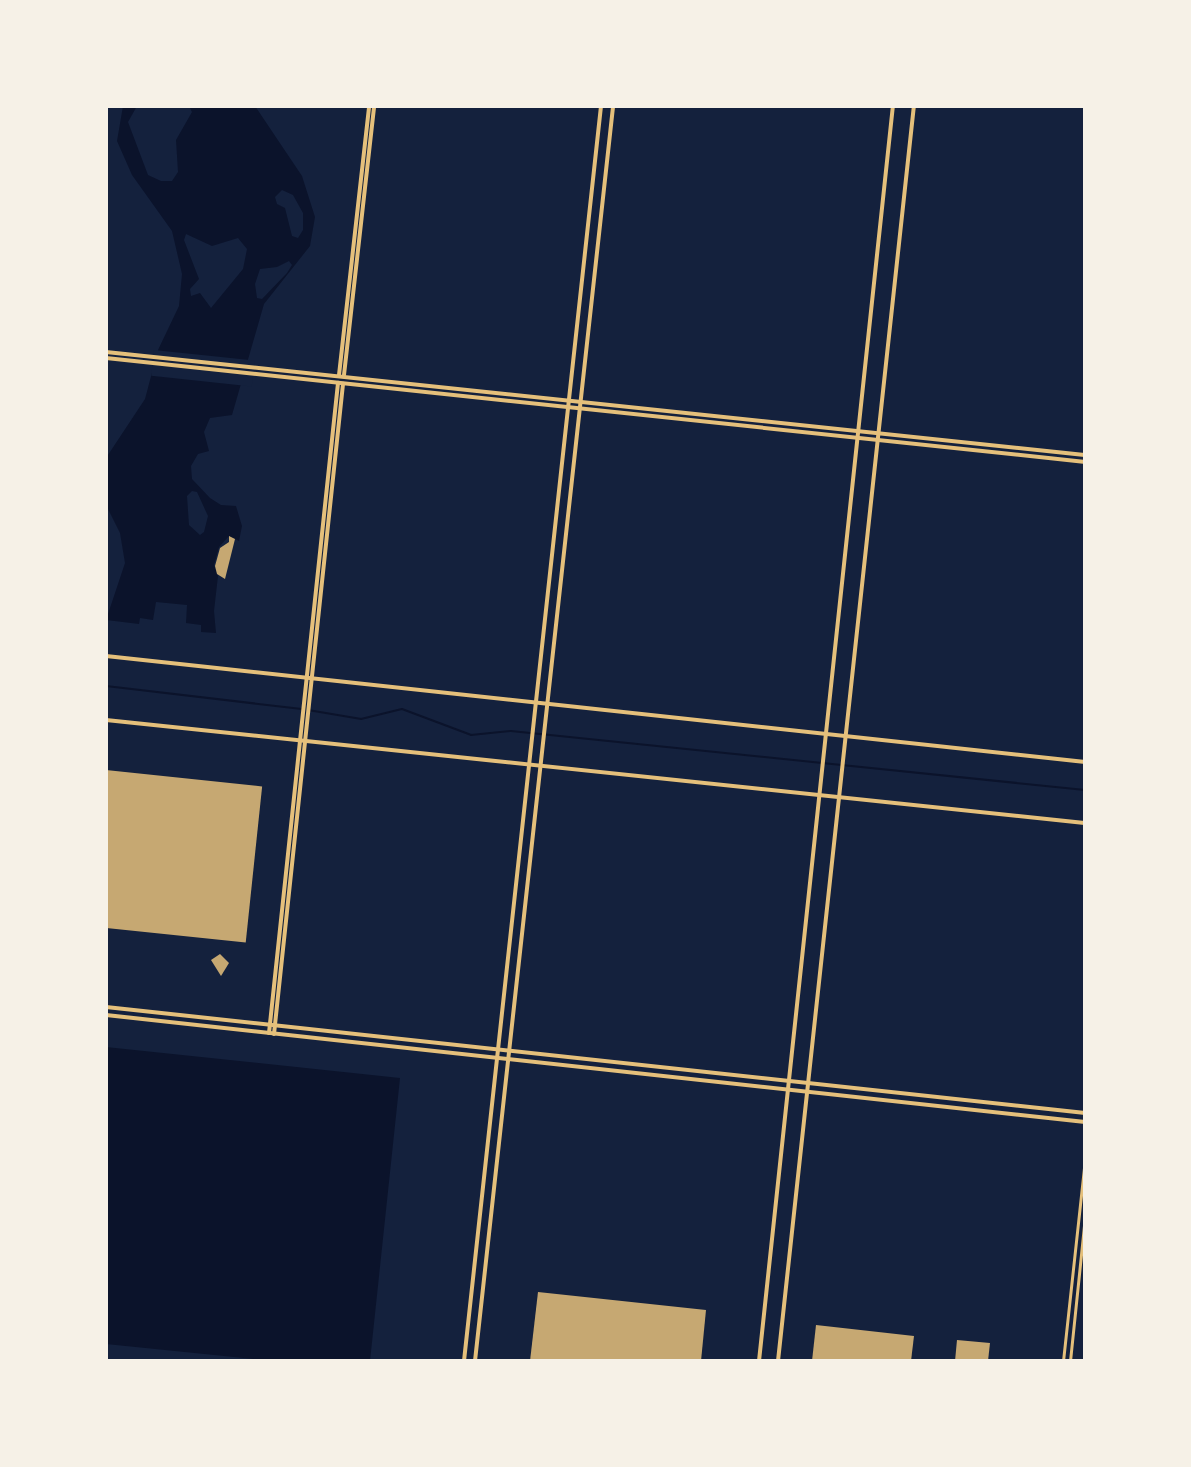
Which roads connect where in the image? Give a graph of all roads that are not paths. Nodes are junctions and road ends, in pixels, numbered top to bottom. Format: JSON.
{"nodes":[{"id":1,"x":372,"y":106,"type":"edge"},
{"id":2,"x":601,"y":106,"type":"edge"},
{"id":3,"x":613,"y":106,"type":"edge"},
{"id":4,"x":893,"y":106,"type":"edge"},
{"id":5,"x":914,"y":106,"type":"edge"},
{"id":6,"x":106,"y":352,"type":"edge"},
{"id":7,"x":106,"y":358,"type":"edge"},
{"id":8,"x":136,"y":358,"type":"junction"},
{"id":9,"x":255,"y":371,"type":"junction"},
{"id":10,"x":341,"y":376,"type":"junction"},
{"id":11,"x":341,"y":382,"type":"junction"},
{"id":12,"x":569,"y":403,"type":"junction"},
{"id":13,"x":580,"y":404,"type":"junction"},
{"id":14,"x":857,"y":434,"type":"junction"},
{"id":15,"x":876,"y":436,"type":"junction"},
{"id":16,"x":1085,"y":455,"type":"edge"},
{"id":17,"x":1085,"y":462,"type":"edge"},
{"id":18,"x":106,"y":656,"type":"edge"},
{"id":19,"x":310,"y":677,"type":"junction"},
{"id":20,"x":536,"y":703,"type":"junction"},
{"id":21,"x":547,"y":704,"type":"junction"},
{"id":22,"x":106,"y":720,"type":"edge"},
{"id":23,"x":825,"y":734,"type":"junction"},
{"id":24,"x":845,"y":736,"type":"junction"},
{"id":25,"x":303,"y":740,"type":"junction"},
{"id":26,"x":1085,"y":762,"type":"edge"},
{"id":27,"x":529,"y":765,"type":"junction"},
{"id":28,"x":540,"y":766,"type":"junction"},
{"id":29,"x":818,"y":795,"type":"junction"},
{"id":30,"x":838,"y":797,"type":"junction"},
{"id":31,"x":1085,"y":823,"type":"edge"},
{"id":32,"x":106,"y":1007,"type":"edge"},
{"id":33,"x":106,"y":1015,"type":"edge"},
{"id":34,"x":272,"y":1026,"type":"junction"},
{"id":35,"x":272,"y":1034,"type":"junction"},
{"id":36,"x":497,"y":1051,"type":"junction"},
{"id":37,"x":508,"y":1052,"type":"junction"},
{"id":38,"x":496,"y":1059,"type":"junction"},
{"id":39,"x":507,"y":1060,"type":"junction"},
{"id":40,"x":787,"y":1081,"type":"junction"},
{"id":41,"x":806,"y":1084,"type":"junction"},
{"id":42,"x":786,"y":1089,"type":"junction"},
{"id":43,"x":806,"y":1091,"type":"junction"},
{"id":44,"x":1085,"y":1113,"type":"edge"},
{"id":45,"x":1085,"y":1122,"type":"edge"},
{"id":46,"x":1085,"y":1157,"type":"edge"},
{"id":47,"x":1085,"y":1217,"type":"edge"},
{"id":48,"x":464,"y":1361,"type":"edge"},
{"id":49,"x":475,"y":1361,"type":"edge"},
{"id":50,"x":759,"y":1361,"type":"edge"},
{"id":51,"x":778,"y":1361,"type":"edge"},
{"id":52,"x":1063,"y":1361,"type":"edge"},
{"id":53,"x":1070,"y":1361,"type":"edge"}],
"edges":[{"from":1,"to":10,"type":"main road"},
{"from":2,"to":12,"type":"main road"},
{"from":3,"to":13,"type":"main road"},
{"from":4,"to":14,"type":"main road"},
{"from":5,"to":15,"type":"main road"},
{"from":6,"to":8,"type":"main road"},
{"from":7,"to":8,"type":"main road"},
{"from":8,"to":9,"type":"main road"},
{"from":9,"to":10,"type":"main road"},
{"from":9,"to":11,"type":"main road"},
{"from":10,"to":11,"type":"main road"},
{"from":10,"to":12,"type":"main road"},
{"from":11,"to":12,"type":"main road"},
{"from":11,"to":19,"type":"main road"},
{"from":12,"to":13,"type":"main road"},
{"from":12,"to":20,"type":"main road"},
{"from":13,"to":14,"type":"main road"},
{"from":13,"to":21,"type":"main road"},
{"from":14,"to":15,"type":"main road"},
{"from":14,"to":23,"type":"main road"},
{"from":15,"to":16,"type":"main road"},
{"from":15,"to":17,"type":"main road"},
{"from":15,"to":24,"type":"main road"},
{"from":18,"to":19,"type":"main road"},
{"from":19,"to":20,"type":"main road"},
{"from":19,"to":25,"type":"main road"},
{"from":20,"to":21,"type":"main road"},
{"from":20,"to":27,"type":"main road"},
{"from":21,"to":23,"type":"main road"},
{"from":21,"to":28,"type":"main road"},
{"from":22,"to":25,"type":"main road"},
{"from":23,"to":24,"type":"main road"},
{"from":23,"to":29,"type":"main road"},
{"from":24,"to":26,"type":"main road"},
{"from":24,"to":30,"type":"main road"},
{"from":25,"to":27,"type":"main road"},
{"from":25,"to":34,"type":"main road"},
{"from":27,"to":28,"type":"main road"},
{"from":27,"to":36,"type":"main road"},
{"from":28,"to":29,"type":"main road"},
{"from":28,"to":37,"type":"main road"},
{"from":29,"to":30,"type":"main road"},
{"from":29,"to":40,"type":"main road"},
{"from":30,"to":31,"type":"main road"},
{"from":30,"to":41,"type":"main road"},
{"from":32,"to":34,"type":"main road"},
{"from":33,"to":35,"type":"main road"},
{"from":34,"to":35,"type":"main road"},
{"from":34,"to":36,"type":"main road"},
{"from":35,"to":38,"type":"main road"},
{"from":36,"to":37,"type":"main road"},
{"from":36,"to":38,"type":"main road"},
{"from":37,"to":39,"type":"main road"},
{"from":37,"to":40,"type":"main road"},
{"from":38,"to":39,"type":"main road"},
{"from":38,"to":48,"type":"main road"},
{"from":39,"to":42,"type":"main road"},
{"from":39,"to":49,"type":"main road"},
{"from":40,"to":41,"type":"main road"},
{"from":40,"to":42,"type":"main road"},
{"from":41,"to":43,"type":"main road"},
{"from":41,"to":44,"type":"main road"},
{"from":42,"to":43,"type":"main road"},
{"from":42,"to":50,"type":"main road"},
{"from":43,"to":45,"type":"main road"},
{"from":43,"to":51,"type":"main road"},
{"from":46,"to":52,"type":"street"},
{"from":47,"to":53,"type":"street"}]}
